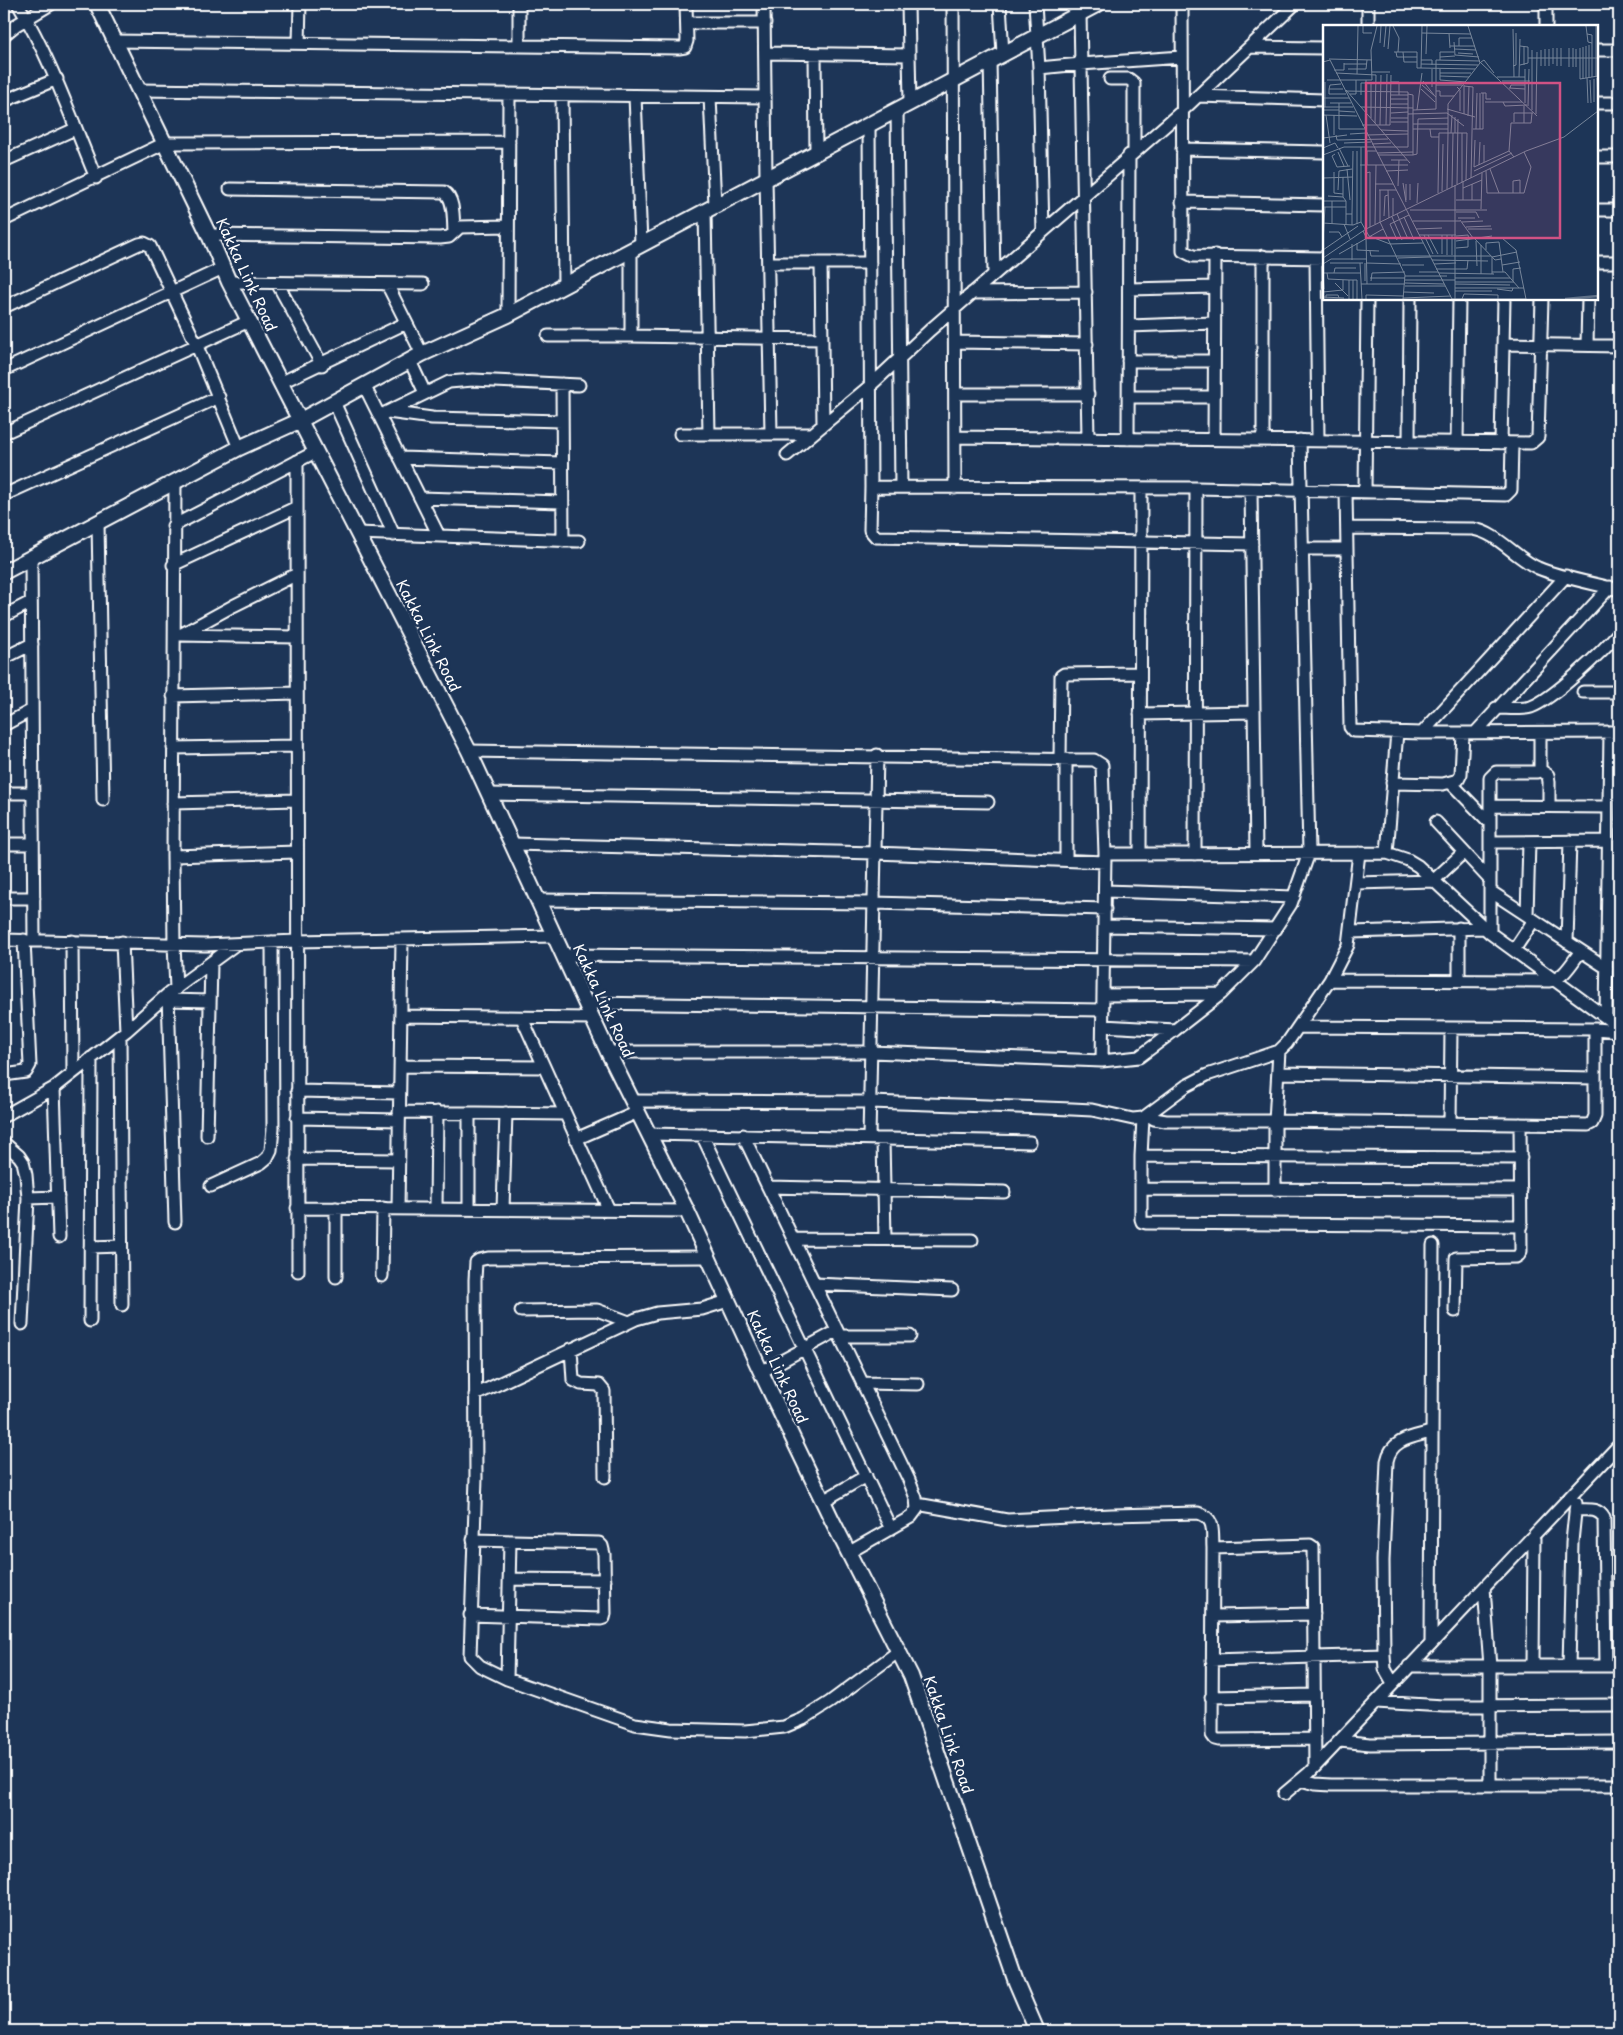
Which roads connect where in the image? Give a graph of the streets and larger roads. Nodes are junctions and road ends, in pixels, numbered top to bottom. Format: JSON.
{"nodes":[{"id":1,"x":18,"y":4,"type":"edge"},
{"id":2,"x":51,"y":4,"type":"edge"},
{"id":3,"x":97,"y":4,"type":"edge"},
{"id":4,"x":300,"y":4,"type":"edge"},
{"id":5,"x":519,"y":4,"type":"edge"},
{"id":6,"x":686,"y":4,"type":"edge"},
{"id":7,"x":764,"y":4,"type":"edge"},
{"id":8,"x":896,"y":4,"type":"edge"},
{"id":9,"x":908,"y":4,"type":"edge"},
{"id":10,"x":954,"y":4,"type":"edge"},
{"id":11,"x":1000,"y":4,"type":"edge"},
{"id":12,"x":1035,"y":4,"type":"edge"},
{"id":13,"x":1098,"y":4,"type":"edge"},
{"id":14,"x":1182,"y":4,"type":"edge"},
{"id":15,"x":1296,"y":4,"type":"edge"},
{"id":16,"x":1368,"y":4,"type":"edge"},
{"id":17,"x":1546,"y":4,"type":"edge"},
{"id":18,"x":1080,"y":13,"type":"junction"},
{"id":19,"x":27,"y":18,"type":"junction"},
{"id":20,"x":687,"y":22,"type":"junction"},
{"id":21,"x":765,"y":23,"type":"junction"},
{"id":22,"x":1368,"y":25,"type":"edge"},
{"id":23,"x":1546,"y":25,"type":"edge"},
{"id":24,"x":4,"y":34,"type":"edge"},
{"id":25,"x":1036,"y":36,"type":"junction"},
{"id":26,"x":113,"y":41,"type":"junction"},
{"id":27,"x":299,"y":43,"type":"junction"},
{"id":28,"x":519,"y":45,"type":"junction"},
{"id":29,"x":1251,"y":46,"type":"junction"},
{"id":30,"x":1323,"y":48,"type":"edge"},
{"id":31,"x":1598,"y":50,"type":"edge"},
{"id":32,"x":1619,"y":50,"type":"edge"},
{"id":33,"x":766,"y":53,"type":"junction"},
{"id":34,"x":815,"y":54,"type":"junction"},
{"id":35,"x":909,"y":54,"type":"junction"},
{"id":36,"x":1003,"y":54,"type":"junction"},
{"id":37,"x":1182,"y":57,"type":"junction"},
{"id":38,"x":990,"y":60,"type":"junction"},
{"id":39,"x":1081,"y":64,"type":"junction"},
{"id":40,"x":1039,"y":68,"type":"junction"},
{"id":41,"x":1110,"y":78,"type":"dead end"},
{"id":42,"x":57,"y":79,"type":"junction"},
{"id":43,"x":953,"y":80,"type":"junction"},
{"id":44,"x":138,"y":90,"type":"junction"},
{"id":45,"x":509,"y":94,"type":"junction"},
{"id":46,"x":562,"y":95,"type":"junction"},
{"id":47,"x":635,"y":96,"type":"junction"},
{"id":48,"x":1198,"y":96,"type":"junction"},
{"id":49,"x":710,"y":97,"type":"junction"},
{"id":50,"x":765,"y":97,"type":"junction"},
{"id":51,"x":1323,"y":100,"type":"edge"},
{"id":52,"x":4,"y":102,"type":"edge"},
{"id":53,"x":910,"y":102,"type":"junction"},
{"id":54,"x":1598,"y":102,"type":"edge"},
{"id":55,"x":1619,"y":103,"type":"edge"},
{"id":56,"x":896,"y":109,"type":"junction"},
{"id":57,"x":1182,"y":111,"type":"junction"},
{"id":58,"x":869,"y":124,"type":"junction"},
{"id":59,"x":75,"y":129,"type":"junction"},
{"id":60,"x":509,"y":142,"type":"junction"},
{"id":61,"x":165,"y":143,"type":"junction"},
{"id":62,"x":1182,"y":149,"type":"junction"},
{"id":63,"x":816,"y":152,"type":"junction"},
{"id":64,"x":1323,"y":152,"type":"edge"},
{"id":65,"x":1132,"y":153,"type":"junction"},
{"id":66,"x":1598,"y":157,"type":"edge"},
{"id":67,"x":1619,"y":157,"type":"edge"},
{"id":68,"x":4,"y":161,"type":"edge"},
{"id":69,"x":96,"y":178,"type":"junction"},
{"id":70,"x":766,"y":178,"type":"junction"},
{"id":71,"x":230,"y":189,"type":"dead end"},
{"id":72,"x":1085,"y":194,"type":"junction"},
{"id":73,"x":1182,"y":202,"type":"junction"},
{"id":74,"x":1323,"y":205,"type":"edge"},
{"id":75,"x":710,"y":208,"type":"junction"},
{"id":76,"x":1598,"y":210,"type":"edge"},
{"id":77,"x":1619,"y":210,"type":"edge"},
{"id":78,"x":4,"y":220,"type":"edge"},
{"id":79,"x":508,"y":226,"type":"junction"},
{"id":80,"x":1043,"y":230,"type":"junction"},
{"id":81,"x":454,"y":232,"type":"junction"},
{"id":82,"x":209,"y":235,"type":"junction"},
{"id":83,"x":636,"y":247,"type":"junction"},
{"id":84,"x":1215,"y":256,"type":"junction"},
{"id":85,"x":1263,"y":256,"type":"junction"},
{"id":86,"x":1320,"y":258,"type":"edge"},
{"id":87,"x":1598,"y":262,"type":"edge"},
{"id":88,"x":1619,"y":262,"type":"edge"},
{"id":89,"x":768,"y":263,"type":"junction"},
{"id":90,"x":820,"y":263,"type":"junction"},
{"id":91,"x":870,"y":263,"type":"junction"},
{"id":92,"x":223,"y":268,"type":"junction"},
{"id":93,"x":994,"y":274,"type":"junction"},
{"id":94,"x":229,"y":282,"type":"junction"},
{"id":95,"x":277,"y":283,"type":"junction"},
{"id":96,"x":387,"y":284,"type":"junction"},
{"id":97,"x":424,"y":284,"type":"dead end"},
{"id":98,"x":564,"y":285,"type":"junction"},
{"id":99,"x":1214,"y":287,"type":"junction"},
{"id":100,"x":1129,"y":289,"type":"junction"},
{"id":101,"x":172,"y":292,"type":"junction"},
{"id":102,"x":1086,"y":292,"type":"junction"},
{"id":103,"x":972,"y":293,"type":"junction"},
{"id":104,"x":1367,"y":300,"type":"edge"},
{"id":105,"x":1410,"y":300,"type":"edge"},
{"id":106,"x":1459,"y":300,"type":"edge"},
{"id":107,"x":1504,"y":300,"type":"edge"},
{"id":108,"x":1542,"y":300,"type":"edge"},
{"id":109,"x":1588,"y":300,"type":"edge"},
{"id":110,"x":4,"y":307,"type":"edge"},
{"id":111,"x":955,"y":308,"type":"junction"},
{"id":112,"x":508,"y":315,"type":"junction"},
{"id":113,"x":249,"y":321,"type":"junction"},
{"id":114,"x":406,"y":323,"type":"junction"},
{"id":115,"x":1214,"y":323,"type":"junction"},
{"id":116,"x":1128,"y":326,"type":"junction"},
{"id":117,"x":548,"y":336,"type":"dead end"},
{"id":118,"x":631,"y":336,"type":"junction"},
{"id":119,"x":706,"y":337,"type":"junction"},
{"id":120,"x":769,"y":339,"type":"junction"},
{"id":121,"x":822,"y":339,"type":"junction"},
{"id":122,"x":955,"y":342,"type":"junction"},
{"id":123,"x":1087,"y":344,"type":"junction"},
{"id":124,"x":1503,"y":344,"type":"junction"},
{"id":125,"x":1541,"y":344,"type":"junction"},
{"id":126,"x":1587,"y":345,"type":"junction"},
{"id":127,"x":197,"y":346,"type":"junction"},
{"id":128,"x":1619,"y":346,"type":"edge"},
{"id":129,"x":422,"y":354,"type":"junction"},
{"id":130,"x":899,"y":358,"type":"junction"},
{"id":131,"x":410,"y":360,"type":"junction"},
{"id":132,"x":1128,"y":361,"type":"junction"},
{"id":133,"x":1214,"y":361,"type":"junction"},
{"id":134,"x":322,"y":364,"type":"junction"},
{"id":135,"x":4,"y":370,"type":"edge"},
{"id":136,"x":280,"y":383,"type":"junction"},
{"id":137,"x":562,"y":384,"type":"junction"},
{"id":138,"x":579,"y":384,"type":"dead end"},
{"id":139,"x":364,"y":385,"type":"junction"},
{"id":140,"x":871,"y":385,"type":"junction"},
{"id":141,"x":425,"y":393,"type":"junction"},
{"id":142,"x":955,"y":394,"type":"junction"},
{"id":143,"x":1088,"y":394,"type":"junction"},
{"id":144,"x":219,"y":397,"type":"junction"},
{"id":145,"x":1128,"y":397,"type":"junction"},
{"id":146,"x":1214,"y":397,"type":"junction"},
{"id":147,"x":334,"y":402,"type":"junction"},
{"id":148,"x":384,"y":414,"type":"junction"},
{"id":149,"x":299,"y":421,"type":"junction"},
{"id":150,"x":562,"y":421,"type":"junction"},
{"id":151,"x":823,"y":425,"type":"junction"},
{"id":152,"x":4,"y":433,"type":"edge"},
{"id":153,"x":771,"y":433,"type":"junction"},
{"id":154,"x":680,"y":434,"type":"dead end"},
{"id":155,"x":709,"y":434,"type":"junction"},
{"id":156,"x":812,"y":434,"type":"junction"},
{"id":157,"x":955,"y":437,"type":"junction"},
{"id":158,"x":1088,"y":438,"type":"junction"},
{"id":159,"x":1128,"y":438,"type":"junction"},
{"id":160,"x":1214,"y":439,"type":"junction"},
{"id":161,"x":1263,"y":440,"type":"junction"},
{"id":162,"x":1300,"y":440,"type":"junction"},
{"id":163,"x":1318,"y":440,"type":"junction"},
{"id":164,"x":1365,"y":441,"type":"junction"},
{"id":165,"x":1409,"y":442,"type":"junction"},
{"id":166,"x":1457,"y":442,"type":"junction"},
{"id":167,"x":1506,"y":443,"type":"junction"},
{"id":168,"x":239,"y":448,"type":"junction"},
{"id":169,"x":315,"y":452,"type":"junction"},
{"id":170,"x":787,"y":455,"type":"dead end"},
{"id":171,"x":400,"y":458,"type":"junction"},
{"id":172,"x":297,"y":461,"type":"junction"},
{"id":173,"x":562,"y":463,"type":"junction"},
{"id":174,"x":175,"y":482,"type":"junction"},
{"id":175,"x":871,"y":487,"type":"junction"},
{"id":176,"x":901,"y":487,"type":"junction"},
{"id":177,"x":956,"y":488,"type":"junction"},
{"id":178,"x":1141,"y":488,"type":"junction"},
{"id":179,"x":1196,"y":488,"type":"junction"},
{"id":180,"x":1251,"y":490,"type":"junction"},
{"id":181,"x":1301,"y":491,"type":"junction"},
{"id":182,"x":1346,"y":492,"type":"junction"},
{"id":183,"x":1365,"y":492,"type":"junction"},
{"id":184,"x":4,"y":495,"type":"edge"},
{"id":185,"x":420,"y":498,"type":"junction"},
{"id":186,"x":562,"y":502,"type":"junction"},
{"id":187,"x":297,"y":507,"type":"junction"},
{"id":188,"x":98,"y":523,"type":"junction"},
{"id":189,"x":173,"y":526,"type":"junction"},
{"id":190,"x":1347,"y":528,"type":"junction"},
{"id":191,"x":357,"y":534,"type":"junction"},
{"id":192,"x":394,"y":535,"type":"junction"},
{"id":193,"x":439,"y":536,"type":"junction"},
{"id":194,"x":563,"y":540,"type":"junction"},
{"id":195,"x":579,"y":541,"type":"dead end"},
{"id":196,"x":1141,"y":542,"type":"junction"},
{"id":197,"x":1196,"y":543,"type":"junction"},
{"id":198,"x":1252,"y":544,"type":"junction"},
{"id":199,"x":1302,"y":549,"type":"junction"},
{"id":200,"x":1347,"y":549,"type":"junction"},
{"id":201,"x":31,"y":559,"type":"junction"},
{"id":202,"x":173,"y":565,"type":"junction"},
{"id":203,"x":4,"y":572,"type":"edge"},
{"id":204,"x":297,"y":574,"type":"junction"},
{"id":205,"x":1566,"y":576,"type":"junction"},
{"id":206,"x":1614,"y":588,"type":"edge"},
{"id":207,"x":31,"y":602,"type":"junction"},
{"id":208,"x":4,"y":616,"type":"edge"},
{"id":209,"x":1619,"y":632,"type":"edge"},
{"id":210,"x":177,"y":636,"type":"junction"},
{"id":211,"x":297,"y":637,"type":"junction"},
{"id":212,"x":32,"y":644,"type":"junction"},
{"id":213,"x":4,"y":658,"type":"edge"},
{"id":214,"x":1140,"y":673,"type":"junction"},
{"id":215,"x":1583,"y":692,"type":"dead end"},
{"id":216,"x":1619,"y":692,"type":"edge"},
{"id":217,"x":297,"y":693,"type":"junction"},
{"id":218,"x":173,"y":696,"type":"junction"},
{"id":219,"x":1496,"y":708,"type":"junction"},
{"id":220,"x":32,"y":710,"type":"junction"},
{"id":221,"x":1254,"y":712,"type":"junction"},
{"id":222,"x":1196,"y":713,"type":"junction"},
{"id":223,"x":1140,"y":714,"type":"junction"},
{"id":224,"x":4,"y":725,"type":"edge"},
{"id":225,"x":1397,"y":732,"type":"junction"},
{"id":226,"x":1615,"y":732,"type":"edge"},
{"id":227,"x":1422,"y":733,"type":"junction"},
{"id":228,"x":1469,"y":733,"type":"junction"},
{"id":229,"x":1540,"y":733,"type":"junction"},
{"id":230,"x":297,"y":746,"type":"junction"},
{"id":231,"x":173,"y":748,"type":"junction"},
{"id":232,"x":469,"y":751,"type":"junction"},
{"id":233,"x":877,"y":755,"type":"junction"},
{"id":234,"x":1063,"y":759,"type":"junction"},
{"id":235,"x":1540,"y":770,"type":"junction"},
{"id":236,"x":1392,"y":783,"type":"junction"},
{"id":237,"x":1451,"y":783,"type":"junction"},
{"id":238,"x":4,"y":793,"type":"edge"},
{"id":239,"x":33,"y":793,"type":"junction"},
{"id":240,"x":489,"y":794,"type":"junction"},
{"id":241,"x":103,"y":800,"type":"dead end"},
{"id":242,"x":297,"y":800,"type":"junction"},
{"id":243,"x":876,"y":800,"type":"junction"},
{"id":244,"x":988,"y":802,"type":"dead end"},
{"id":245,"x":173,"y":803,"type":"junction"},
{"id":246,"x":1490,"y":806,"type":"junction"},
{"id":247,"x":1549,"y":806,"type":"junction"},
{"id":248,"x":1608,"y":807,"type":"junction"},
{"id":249,"x":1436,"y":822,"type":"dead end"},
{"id":250,"x":1490,"y":823,"type":"junction"},
{"id":251,"x":1570,"y":841,"type":"junction"},
{"id":252,"x":1608,"y":841,"type":"junction"},
{"id":253,"x":1490,"y":842,"type":"junction"},
{"id":254,"x":1529,"y":842,"type":"junction"},
{"id":255,"x":4,"y":844,"type":"edge"},
{"id":256,"x":33,"y":844,"type":"junction"},
{"id":257,"x":513,"y":844,"type":"junction"},
{"id":258,"x":297,"y":852,"type":"junction"},
{"id":259,"x":1464,"y":852,"type":"junction"},
{"id":260,"x":875,"y":853,"type":"junction"},
{"id":261,"x":1256,"y":853,"type":"junction"},
{"id":262,"x":1309,"y":853,"type":"junction"},
{"id":263,"x":1359,"y":853,"type":"junction"},
{"id":264,"x":1387,"y":853,"type":"junction"},
{"id":265,"x":1140,"y":854,"type":"junction"},
{"id":266,"x":1195,"y":854,"type":"junction"},
{"id":267,"x":173,"y":856,"type":"junction"},
{"id":268,"x":1105,"y":858,"type":"junction"},
{"id":269,"x":1066,"y":860,"type":"junction"},
{"id":270,"x":1433,"y":881,"type":"junction"},
{"id":271,"x":1356,"y":883,"type":"junction"},
{"id":272,"x":1490,"y":886,"type":"junction"},
{"id":273,"x":1105,"y":891,"type":"junction"},
{"id":274,"x":1294,"y":897,"type":"junction"},
{"id":275,"x":4,"y":898,"type":"edge"},
{"id":276,"x":34,"y":898,"type":"junction"},
{"id":277,"x":538,"y":900,"type":"junction"},
{"id":278,"x":874,"y":903,"type":"junction"},
{"id":279,"x":1104,"y":909,"type":"junction"},
{"id":280,"x":1530,"y":918,"type":"junction"},
{"id":281,"x":1104,"y":926,"type":"junction"},
{"id":282,"x":1459,"y":928,"type":"junction"},
{"id":283,"x":1276,"y":929,"type":"junction"},
{"id":284,"x":1487,"y":930,"type":"junction"},
{"id":285,"x":1351,"y":932,"type":"junction"},
{"id":286,"x":555,"y":936,"type":"junction"},
{"id":287,"x":402,"y":938,"type":"junction"},
{"id":288,"x":4,"y":940,"type":"edge"},
{"id":289,"x":29,"y":940,"type":"junction"},
{"id":290,"x":72,"y":941,"type":"junction"},
{"id":291,"x":297,"y":941,"type":"junction"},
{"id":292,"x":122,"y":942,"type":"junction"},
{"id":293,"x":272,"y":942,"type":"junction"},
{"id":294,"x":1567,"y":942,"type":"junction"},
{"id":295,"x":174,"y":944,"type":"junction"},
{"id":296,"x":236,"y":944,"type":"junction"},
{"id":297,"x":1514,"y":950,"type":"junction"},
{"id":298,"x":1580,"y":951,"type":"junction"},
{"id":299,"x":563,"y":955,"type":"junction"},
{"id":300,"x":872,"y":958,"type":"junction"},
{"id":301,"x":1104,"y":961,"type":"junction"},
{"id":302,"x":1254,"y":962,"type":"junction"},
{"id":303,"x":211,"y":964,"type":"junction"},
{"id":304,"x":1607,"y":968,"type":"junction"},
{"id":305,"x":1459,"y":979,"type":"junction"},
{"id":306,"x":1330,"y":980,"type":"junction"},
{"id":307,"x":1556,"y":980,"type":"junction"},
{"id":308,"x":171,"y":994,"type":"junction"},
{"id":309,"x":1221,"y":994,"type":"junction"},
{"id":310,"x":1103,"y":995,"type":"junction"},
{"id":311,"x":210,"y":1001,"type":"junction"},
{"id":312,"x":586,"y":1003,"type":"junction"},
{"id":313,"x":872,"y":1007,"type":"junction"},
{"id":314,"x":1103,"y":1010,"type":"junction"},
{"id":315,"x":400,"y":1016,"type":"junction"},
{"id":316,"x":1606,"y":1017,"type":"junction"},
{"id":317,"x":522,"y":1018,"type":"junction"},
{"id":318,"x":593,"y":1018,"type":"junction"},
{"id":319,"x":1103,"y":1026,"type":"junction"},
{"id":320,"x":1299,"y":1028,"type":"junction"},
{"id":321,"x":1451,"y":1028,"type":"junction"},
{"id":322,"x":1595,"y":1028,"type":"junction"},
{"id":323,"x":1619,"y":1029,"type":"edge"},
{"id":324,"x":1175,"y":1030,"type":"junction"},
{"id":325,"x":123,"y":1034,"type":"junction"},
{"id":326,"x":1279,"y":1051,"type":"junction"},
{"id":327,"x":608,"y":1052,"type":"junction"},
{"id":328,"x":871,"y":1052,"type":"junction"},
{"id":329,"x":91,"y":1058,"type":"junction"},
{"id":330,"x":1102,"y":1061,"type":"junction"},
{"id":331,"x":400,"y":1066,"type":"junction"},
{"id":332,"x":544,"y":1066,"type":"junction"},
{"id":333,"x":73,"y":1072,"type":"junction"},
{"id":334,"x":1279,"y":1073,"type":"junction"},
{"id":335,"x":4,"y":1075,"type":"edge"},
{"id":336,"x":1450,"y":1076,"type":"junction"},
{"id":337,"x":1595,"y":1078,"type":"junction"},
{"id":338,"x":54,"y":1088,"type":"junction"},
{"id":339,"x":297,"y":1091,"type":"junction"},
{"id":340,"x":399,"y":1093,"type":"junction"},
{"id":341,"x":870,"y":1102,"type":"junction"},
{"id":342,"x":636,"y":1107,"type":"junction"},
{"id":343,"x":437,"y":1112,"type":"junction"},
{"id":344,"x":469,"y":1113,"type":"junction"},
{"id":345,"x":506,"y":1113,"type":"junction"},
{"id":346,"x":565,"y":1114,"type":"junction"},
{"id":347,"x":4,"y":1116,"type":"edge"},
{"id":348,"x":399,"y":1116,"type":"junction"},
{"id":349,"x":1146,"y":1117,"type":"junction"},
{"id":350,"x":297,"y":1118,"type":"junction"},
{"id":351,"x":1275,"y":1121,"type":"junction"},
{"id":352,"x":1450,"y":1123,"type":"junction"},
{"id":353,"x":1520,"y":1124,"type":"junction"},
{"id":354,"x":649,"y":1134,"type":"junction"},
{"id":355,"x":702,"y":1135,"type":"junction"},
{"id":356,"x":743,"y":1135,"type":"junction"},
{"id":357,"x":207,"y":1136,"type":"dead end"},
{"id":358,"x":869,"y":1138,"type":"junction"},
{"id":359,"x":576,"y":1139,"type":"junction"},
{"id":360,"x":883,"y":1139,"type":"junction"},
{"id":361,"x":1030,"y":1142,"type":"dead end"},
{"id":362,"x":4,"y":1143,"type":"edge"},
{"id":363,"x":1141,"y":1156,"type":"junction"},
{"id":364,"x":1275,"y":1156,"type":"junction"},
{"id":365,"x":1521,"y":1158,"type":"junction"},
{"id":366,"x":297,"y":1159,"type":"junction"},
{"id":367,"x":398,"y":1160,"type":"junction"},
{"id":368,"x":211,"y":1186,"type":"dead end"},
{"id":369,"x":768,"y":1187,"type":"junction"},
{"id":370,"x":884,"y":1190,"type":"junction"},
{"id":371,"x":1141,"y":1190,"type":"junction"},
{"id":372,"x":1275,"y":1190,"type":"junction"},
{"id":373,"x":1521,"y":1190,"type":"junction"},
{"id":374,"x":1004,"y":1192,"type":"dead end"},
{"id":375,"x":58,"y":1197,"type":"junction"},
{"id":376,"x":28,"y":1198,"type":"junction"},
{"id":377,"x":298,"y":1208,"type":"junction"},
{"id":378,"x":336,"y":1208,"type":"junction"},
{"id":379,"x":383,"y":1208,"type":"junction"},
{"id":380,"x":398,"y":1208,"type":"junction"},
{"id":381,"x":436,"y":1209,"type":"junction"},
{"id":382,"x":469,"y":1209,"type":"junction"},
{"id":383,"x":502,"y":1209,"type":"junction"},
{"id":384,"x":609,"y":1210,"type":"junction"},
{"id":385,"x":686,"y":1211,"type":"junction"},
{"id":386,"x":176,"y":1222,"type":"dead end"},
{"id":387,"x":1522,"y":1226,"type":"junction"},
{"id":388,"x":59,"y":1237,"type":"dead end"},
{"id":389,"x":793,"y":1239,"type":"junction"},
{"id":390,"x":885,"y":1239,"type":"junction"},
{"id":391,"x":972,"y":1240,"type":"dead end"},
{"id":392,"x":1433,"y":1245,"type":"dead end"},
{"id":393,"x":122,"y":1246,"type":"junction"},
{"id":394,"x":90,"y":1247,"type":"junction"},
{"id":395,"x":708,"y":1257,"type":"junction"},
{"id":396,"x":298,"y":1271,"type":"dead end"},
{"id":397,"x":382,"y":1276,"type":"dead end"},
{"id":398,"x":336,"y":1277,"type":"dead end"},
{"id":399,"x":815,"y":1284,"type":"junction"},
{"id":400,"x":952,"y":1290,"type":"dead end"},
{"id":401,"x":728,"y":1301,"type":"junction"},
{"id":402,"x":122,"y":1305,"type":"dead end"},
{"id":403,"x":521,"y":1311,"type":"dead end"},
{"id":404,"x":1455,"y":1311,"type":"dead end"},
{"id":405,"x":90,"y":1321,"type":"dead end"},
{"id":406,"x":629,"y":1322,"type":"junction"},
{"id":407,"x":22,"y":1324,"type":"dead end"},
{"id":408,"x":838,"y":1333,"type":"junction"},
{"id":409,"x":910,"y":1336,"type":"dead end"},
{"id":410,"x":571,"y":1349,"type":"junction"},
{"id":411,"x":804,"y":1349,"type":"junction"},
{"id":412,"x":761,"y":1372,"type":"junction"},
{"id":413,"x":862,"y":1383,"type":"junction"},
{"id":414,"x":918,"y":1384,"type":"dead end"},
{"id":415,"x":475,"y":1395,"type":"junction"},
{"id":416,"x":1432,"y":1432,"type":"junction"},
{"id":417,"x":1619,"y":1445,"type":"edge"},
{"id":418,"x":866,"y":1476,"type":"junction"},
{"id":419,"x":605,"y":1477,"type":"dead end"},
{"id":420,"x":1578,"y":1489,"type":"junction"},
{"id":421,"x":823,"y":1501,"type":"junction"},
{"id":422,"x":917,"y":1504,"type":"junction"},
{"id":423,"x":1575,"y":1510,"type":"junction"},
{"id":424,"x":890,"y":1528,"type":"junction"},
{"id":425,"x":1534,"y":1536,"type":"junction"},
{"id":426,"x":473,"y":1540,"type":"junction"},
{"id":427,"x":510,"y":1541,"type":"junction"},
{"id":428,"x":1213,"y":1548,"type":"junction"},
{"id":429,"x":848,"y":1553,"type":"junction"},
{"id":430,"x":509,"y":1579,"type":"junction"},
{"id":431,"x":605,"y":1580,"type":"junction"},
{"id":432,"x":1484,"y":1588,"type":"junction"},
{"id":433,"x":1314,"y":1614,"type":"junction"},
{"id":434,"x":470,"y":1615,"type":"junction"},
{"id":435,"x":508,"y":1616,"type":"junction"},
{"id":436,"x":1213,"y":1616,"type":"junction"},
{"id":437,"x":1431,"y":1644,"type":"junction"},
{"id":438,"x":899,"y":1651,"type":"junction"},
{"id":439,"x":1384,"y":1655,"type":"junction"},
{"id":440,"x":1315,"y":1657,"type":"junction"},
{"id":441,"x":1212,"y":1660,"type":"junction"},
{"id":442,"x":1534,"y":1665,"type":"junction"},
{"id":443,"x":1409,"y":1666,"type":"junction"},
{"id":444,"x":1490,"y":1666,"type":"junction"},
{"id":445,"x":1570,"y":1666,"type":"junction"},
{"id":446,"x":1606,"y":1666,"type":"junction"},
{"id":447,"x":1619,"y":1666,"type":"edge"},
{"id":448,"x":507,"y":1679,"type":"junction"},
{"id":449,"x":1393,"y":1683,"type":"junction"},
{"id":450,"x":1314,"y":1696,"type":"junction"},
{"id":451,"x":1212,"y":1697,"type":"junction"},
{"id":452,"x":1376,"y":1702,"type":"junction"},
{"id":453,"x":1490,"y":1705,"type":"junction"},
{"id":454,"x":1619,"y":1705,"type":"edge"},
{"id":455,"x":1315,"y":1739,"type":"junction"},
{"id":456,"x":1340,"y":1741,"type":"junction"},
{"id":457,"x":1619,"y":1742,"type":"edge"},
{"id":458,"x":1490,"y":1744,"type":"junction"},
{"id":459,"x":1315,"y":1766,"type":"junction"},
{"id":460,"x":1301,"y":1780,"type":"junction"},
{"id":461,"x":1490,"y":1785,"type":"junction"},
{"id":462,"x":1619,"y":1785,"type":"edge"},
{"id":463,"x":1284,"y":1794,"type":"dead end"},
{"id":464,"x":1037,"y":2031,"type":"edge"}],
"edges":[{"from":1,"to":19,"type":"street"},
{"from":2,"to":19,"type":"street"},
{"from":3,"to":26,"type":"street","name":"Kakka Link Road"},
{"from":4,"to":27,"type":"street"},
{"from":5,"to":28,"type":"street"},
{"from":6,"to":20,"type":"street"},
{"from":7,"to":21,"type":"street"},
{"from":8,"to":9,"type":"street"},
{"from":9,"to":35,"type":"street"},
{"from":10,"to":43,"type":"street"},
{"from":11,"to":36,"type":"street"},
{"from":12,"to":25,"type":"street"},
{"from":13,"to":18,"type":"street"},
{"from":14,"to":37,"type":"street"},
{"from":15,"to":29,"type":"street"},
{"from":16,"to":22,"type":"street"},
{"from":17,"to":23,"type":"street"},
{"from":18,"to":25,"type":"street"},
{"from":18,"to":39,"type":"street"},
{"from":19,"to":24,"type":"street"},
{"from":19,"to":42,"type":"street"},
{"from":20,"to":21,"type":"street"},
{"from":20,"to":28,"type":"street"},
{"from":21,"to":33,"type":"street"},
{"from":25,"to":36,"type":"street"},
{"from":25,"to":40,"type":"street"},
{"from":26,"to":27,"type":"street"},
{"from":26,"to":44,"type":"street","name":"Kakka Link Road"},
{"from":27,"to":28,"type":"street"},
{"from":29,"to":30,"type":"street"},
{"from":29,"to":48,"type":"street"},
{"from":31,"to":32,"type":"street"},
{"from":33,"to":34,"type":"street"},
{"from":33,"to":50,"type":"street"},
{"from":34,"to":35,"type":"street"},
{"from":34,"to":63,"type":"street"},
{"from":35,"to":53,"type":"street"},
{"from":36,"to":38,"type":"street"},
{"from":37,"to":39,"type":"street"},
{"from":37,"to":57,"type":"street"},
{"from":38,"to":43,"type":"street"},
{"from":38,"to":93,"type":"street"},
{"from":39,"to":40,"type":"street"},
{"from":39,"to":72,"type":"street"},
{"from":40,"to":80,"type":"street"},
{"from":41,"to":65,"type":"street"},
{"from":42,"to":52,"type":"street"},
{"from":42,"to":59,"type":"street"},
{"from":43,"to":53,"type":"street"},
{"from":43,"to":111,"type":"street"},
{"from":44,"to":45,"type":"street"},
{"from":44,"to":61,"type":"street","name":"Kakka Link Road"},
{"from":45,"to":46,"type":"street"},
{"from":45,"to":60,"type":"street"},
{"from":46,"to":47,"type":"street"},
{"from":46,"to":98,"type":"street"},
{"from":47,"to":49,"type":"street"},
{"from":47,"to":83,"type":"street"},
{"from":48,"to":51,"type":"street"},
{"from":48,"to":57,"type":"street"},
{"from":49,"to":50,"type":"street"},
{"from":49,"to":75,"type":"street"},
{"from":50,"to":70,"type":"street"},
{"from":53,"to":56,"type":"street"},
{"from":54,"to":55,"type":"street"},
{"from":56,"to":58,"type":"street"},
{"from":56,"to":130,"type":"street"},
{"from":57,"to":62,"type":"street"},
{"from":57,"to":65,"type":"street"},
{"from":58,"to":63,"type":"street"},
{"from":58,"to":91,"type":"street"},
{"from":59,"to":68,"type":"street"},
{"from":59,"to":69,"type":"street"},
{"from":60,"to":61,"type":"street"},
{"from":60,"to":79,"type":"street"},
{"from":61,"to":69,"type":"street"},
{"from":61,"to":82,"type":"street","name":"Kakka Link Road"},
{"from":62,"to":64,"type":"street"},
{"from":62,"to":73,"type":"street"},
{"from":63,"to":70,"type":"street"},
{"from":65,"to":72,"type":"street"},
{"from":65,"to":100,"type":"street"},
{"from":66,"to":67,"type":"street"},
{"from":69,"to":78,"type":"street"},
{"from":70,"to":75,"type":"street"},
{"from":70,"to":89,"type":"street"},
{"from":71,"to":81,"type":"street"},
{"from":72,"to":80,"type":"street"},
{"from":72,"to":102,"type":"street"},
{"from":73,"to":74,"type":"street"},
{"from":73,"to":84,"type":"street"},
{"from":75,"to":83,"type":"street"},
{"from":75,"to":119,"type":"street"},
{"from":76,"to":77,"type":"street"},
{"from":79,"to":81,"type":"street"},
{"from":79,"to":112,"type":"street"},
{"from":80,"to":93,"type":"street"},
{"from":81,"to":82,"type":"street"},
{"from":82,"to":92,"type":"street","name":"Kakka Link Road"},
{"from":83,"to":98,"type":"street"},
{"from":83,"to":118,"type":"street"},
{"from":84,"to":85,"type":"street"},
{"from":84,"to":99,"type":"street"},
{"from":85,"to":86,"type":"street"},
{"from":85,"to":161,"type":"street"},
{"from":86,"to":163,"type":"street"},
{"from":87,"to":88,"type":"street"},
{"from":89,"to":90,"type":"street"},
{"from":89,"to":120,"type":"street"},
{"from":90,"to":91,"type":"street"},
{"from":90,"to":121,"type":"street"},
{"from":91,"to":140,"type":"street"},
{"from":92,"to":94,"type":"street","name":"Kakka Link Road"},
{"from":92,"to":101,"type":"street"},
{"from":93,"to":103,"type":"street"},
{"from":94,"to":95,"type":"street"},
{"from":94,"to":113,"type":"street","name":"Kakka Link Road"},
{"from":95,"to":96,"type":"street"},
{"from":95,"to":134,"type":"street"},
{"from":96,"to":97,"type":"street"},
{"from":96,"to":114,"type":"street"},
{"from":98,"to":112,"type":"street"},
{"from":99,"to":100,"type":"street"},
{"from":99,"to":115,"type":"street"},
{"from":100,"to":116,"type":"street"},
{"from":101,"to":110,"type":"street"},
{"from":101,"to":127,"type":"street"},
{"from":101,"to":135,"type":"street"},
{"from":102,"to":103,"type":"street"},
{"from":102,"to":123,"type":"street"},
{"from":103,"to":111,"type":"street"},
{"from":104,"to":164,"type":"street"},
{"from":105,"to":165,"type":"street"},
{"from":106,"to":166,"type":"street"},
{"from":107,"to":124,"type":"street"},
{"from":108,"to":125,"type":"street"},
{"from":109,"to":126,"type":"street"},
{"from":111,"to":122,"type":"street"},
{"from":111,"to":130,"type":"street"},
{"from":112,"to":129,"type":"street"},
{"from":113,"to":127,"type":"street"},
{"from":113,"to":136,"type":"street","name":"Kakka Link Road"},
{"from":114,"to":129,"type":"street"},
{"from":114,"to":134,"type":"street"},
{"from":115,"to":116,"type":"street"},
{"from":115,"to":133,"type":"street"},
{"from":116,"to":132,"type":"street"},
{"from":117,"to":118,"type":"street"},
{"from":118,"to":119,"type":"street"},
{"from":119,"to":120,"type":"street"},
{"from":119,"to":155,"type":"street"},
{"from":120,"to":121,"type":"street"},
{"from":120,"to":153,"type":"street"},
{"from":121,"to":151,"type":"street"},
{"from":122,"to":123,"type":"street"},
{"from":122,"to":142,"type":"street"},
{"from":123,"to":143,"type":"street"},
{"from":124,"to":125,"type":"street"},
{"from":124,"to":167,"type":"street"},
{"from":125,"to":126,"type":"street"},
{"from":125,"to":167,"type":"street"},
{"from":126,"to":128,"type":"street"},
{"from":127,"to":144,"type":"street"},
{"from":127,"to":152,"type":"street"},
{"from":129,"to":131,"type":"street"},
{"from":130,"to":140,"type":"street"},
{"from":130,"to":176,"type":"street"},
{"from":131,"to":139,"type":"street"},
{"from":131,"to":141,"type":"street"},
{"from":132,"to":133,"type":"street"},
{"from":132,"to":145,"type":"street"},
{"from":133,"to":146,"type":"street"},
{"from":134,"to":136,"type":"street"},
{"from":136,"to":149,"type":"street","name":"Kakka Link Road"},
{"from":137,"to":138,"type":"street"},
{"from":137,"to":141,"type":"street"},
{"from":137,"to":150,"type":"street"},
{"from":139,"to":147,"type":"street"},
{"from":139,"to":148,"type":"street"},
{"from":140,"to":151,"type":"street"},
{"from":140,"to":175,"type":"street"},
{"from":141,"to":148,"type":"street"},
{"from":142,"to":143,"type":"street"},
{"from":142,"to":157,"type":"street"},
{"from":143,"to":158,"type":"street"},
{"from":144,"to":168,"type":"street"},
{"from":144,"to":184,"type":"street"},
{"from":145,"to":146,"type":"street"},
{"from":145,"to":159,"type":"street"},
{"from":146,"to":160,"type":"street"},
{"from":147,"to":149,"type":"street"},
{"from":147,"to":192,"type":"street"},
{"from":148,"to":150,"type":"street"},
{"from":148,"to":171,"type":"street"},
{"from":149,"to":168,"type":"street"},
{"from":149,"to":169,"type":"street","name":"Kakka Link Road"},
{"from":150,"to":173,"type":"street"},
{"from":151,"to":156,"type":"street"},
{"from":153,"to":155,"type":"street"},
{"from":153,"to":156,"type":"street"},
{"from":154,"to":155,"type":"street"},
{"from":156,"to":170,"type":"street"},
{"from":157,"to":158,"type":"street"},
{"from":157,"to":177,"type":"street"},
{"from":158,"to":159,"type":"street"},
{"from":159,"to":160,"type":"street"},
{"from":160,"to":161,"type":"street"},
{"from":161,"to":162,"type":"street"},
{"from":162,"to":163,"type":"street"},
{"from":162,"to":181,"type":"street"},
{"from":163,"to":164,"type":"street"},
{"from":164,"to":165,"type":"street"},
{"from":164,"to":183,"type":"street"},
{"from":165,"to":166,"type":"street"},
{"from":166,"to":167,"type":"street"},
{"from":167,"to":183,"type":"street"},
{"from":168,"to":174,"type":"street"},
{"from":169,"to":172,"type":"street"},
{"from":169,"to":191,"type":"street","name":"Kakka Link Road"},
{"from":171,"to":173,"type":"street"},
{"from":171,"to":185,"type":"street"},
{"from":172,"to":187,"type":"street"},
{"from":172,"to":189,"type":"street"},
{"from":173,"to":186,"type":"street"},
{"from":174,"to":188,"type":"street"},
{"from":174,"to":189,"type":"street"},
{"from":175,"to":176,"type":"street"},
{"from":175,"to":196,"type":"street"},
{"from":176,"to":177,"type":"street"},
{"from":177,"to":178,"type":"street"},
{"from":178,"to":179,"type":"street"},
{"from":178,"to":196,"type":"street"},
{"from":179,"to":180,"type":"street"},
{"from":179,"to":197,"type":"street"},
{"from":180,"to":181,"type":"street"},
{"from":180,"to":198,"type":"street"},
{"from":181,"to":182,"type":"street"},
{"from":181,"to":199,"type":"street"},
{"from":182,"to":183,"type":"street"},
{"from":182,"to":190,"type":"street"},
{"from":185,"to":186,"type":"street"},
{"from":185,"to":193,"type":"street"},
{"from":186,"to":194,"type":"street"},
{"from":187,"to":202,"type":"street"},
{"from":187,"to":204,"type":"street"},
{"from":188,"to":201,"type":"street"},
{"from":188,"to":241,"type":"street"},
{"from":189,"to":202,"type":"street"},
{"from":190,"to":200,"type":"street"},
{"from":190,"to":205,"type":"street"},
{"from":191,"to":192,"type":"street"},
{"from":191,"to":232,"type":"street","name":"Kakka Link Road"},
{"from":192,"to":193,"type":"street"},
{"from":193,"to":194,"type":"street"},
{"from":194,"to":195,"type":"street"},
{"from":196,"to":197,"type":"street"},
{"from":196,"to":214,"type":"street"},
{"from":197,"to":198,"type":"street"},
{"from":197,"to":222,"type":"street"},
{"from":198,"to":221,"type":"street"},
{"from":199,"to":200,"type":"street"},
{"from":199,"to":262,"type":"street"},
{"from":200,"to":225,"type":"street"},
{"from":201,"to":203,"type":"street"},
{"from":201,"to":207,"type":"street"},
{"from":202,"to":210,"type":"street"},
{"from":204,"to":210,"type":"street"},
{"from":204,"to":211,"type":"street"},
{"from":205,"to":206,"type":"street"},
{"from":205,"to":227,"type":"street"},
{"from":206,"to":219,"type":"street"},
{"from":207,"to":208,"type":"street"},
{"from":207,"to":212,"type":"street"},
{"from":209,"to":219,"type":"street"},
{"from":210,"to":211,"type":"street"},
{"from":210,"to":218,"type":"street"},
{"from":211,"to":217,"type":"street"},
{"from":212,"to":213,"type":"street"},
{"from":212,"to":220,"type":"street"},
{"from":214,"to":223,"type":"street"},
{"from":214,"to":234,"type":"street"},
{"from":215,"to":216,"type":"street"},
{"from":217,"to":218,"type":"street"},
{"from":217,"to":230,"type":"street"},
{"from":218,"to":231,"type":"street"},
{"from":219,"to":228,"type":"street"},
{"from":220,"to":224,"type":"street"},
{"from":220,"to":239,"type":"street"},
{"from":221,"to":222,"type":"street"},
{"from":221,"to":261,"type":"street"},
{"from":222,"to":223,"type":"street"},
{"from":222,"to":266,"type":"street"},
{"from":223,"to":265,"type":"street"},
{"from":225,"to":227,"type":"street"},
{"from":225,"to":236,"type":"street"},
{"from":226,"to":229,"type":"street"},
{"from":226,"to":248,"type":"street"},
{"from":227,"to":228,"type":"street"},
{"from":228,"to":229,"type":"street"},
{"from":228,"to":237,"type":"street"},
{"from":229,"to":235,"type":"street"},
{"from":230,"to":231,"type":"street"},
{"from":230,"to":242,"type":"street"},
{"from":231,"to":245,"type":"street"},
{"from":232,"to":233,"type":"street"},
{"from":232,"to":240,"type":"street","name":"Kakka Link Road"},
{"from":233,"to":234,"type":"street"},
{"from":233,"to":243,"type":"street"},
{"from":234,"to":268,"type":"street"},
{"from":234,"to":269,"type":"street"},
{"from":235,"to":246,"type":"street"},
{"from":235,"to":247,"type":"street"},
{"from":236,"to":237,"type":"street"},
{"from":236,"to":264,"type":"street"},
{"from":237,"to":250,"type":"street"},
{"from":238,"to":239,"type":"street"},
{"from":239,"to":256,"type":"street"},
{"from":240,"to":243,"type":"street"},
{"from":240,"to":257,"type":"street","name":"Kakka Link Road"},
{"from":242,"to":245,"type":"street"},
{"from":242,"to":258,"type":"street"},
{"from":243,"to":244,"type":"street"},
{"from":243,"to":260,"type":"street"},
{"from":245,"to":267,"type":"street"},
{"from":246,"to":247,"type":"street"},
{"from":246,"to":250,"type":"street"},
{"from":247,"to":248,"type":"street"},
{"from":248,"to":252,"type":"street"},
{"from":249,"to":259,"type":"street"},
{"from":250,"to":253,"type":"street"},
{"from":251,"to":252,"type":"street"},
{"from":251,"to":254,"type":"street"},
{"from":251,"to":294,"type":"street"},
{"from":252,"to":304,"type":"street"},
{"from":253,"to":254,"type":"street"},
{"from":253,"to":272,"type":"street"},
{"from":254,"to":280,"type":"street"},
{"from":255,"to":256,"type":"street"},
{"from":256,"to":276,"type":"street"},
{"from":257,"to":260,"type":"street"},
{"from":257,"to":277,"type":"street","name":"Kakka Link Road"},
{"from":258,"to":267,"type":"street"},
{"from":258,"to":291,"type":"street"},
{"from":259,"to":270,"type":"street"},
{"from":259,"to":272,"type":"street"},
{"from":260,"to":269,"type":"street"},
{"from":260,"to":278,"type":"street"},
{"from":261,"to":262,"type":"street"},
{"from":261,"to":266,"type":"street"},
{"from":262,"to":263,"type":"street"},
{"from":262,"to":274,"type":"street"},
{"from":263,"to":264,"type":"street"},
{"from":263,"to":271,"type":"street"},
{"from":264,"to":270,"type":"street"},
{"from":265,"to":266,"type":"street"},
{"from":265,"to":268,"type":"street"},
{"from":267,"to":295,"type":"street"},
{"from":268,"to":269,"type":"street"},
{"from":268,"to":273,"type":"street"},
{"from":270,"to":271,"type":"street"},
{"from":270,"to":284,"type":"street"},
{"from":271,"to":285,"type":"street"},
{"from":272,"to":280,"type":"street"},
{"from":272,"to":284,"type":"street"},
{"from":273,"to":274,"type":"street"},
{"from":273,"to":279,"type":"street"},
{"from":274,"to":283,"type":"street"},
{"from":275,"to":276,"type":"street"},
{"from":276,"to":289,"type":"street"},
{"from":277,"to":278,"type":"street"},
{"from":277,"to":286,"type":"street","name":"Kakka Link Road"},
{"from":278,"to":279,"type":"street"},
{"from":278,"to":300,"type":"street"},
{"from":279,"to":281,"type":"street"},
{"from":280,"to":294,"type":"street"},
{"from":280,"to":297,"type":"street"},
{"from":281,"to":283,"type":"street"},
{"from":281,"to":301,"type":"street"},
{"from":282,"to":284,"type":"street"},
{"from":282,"to":285,"type":"street"},
{"from":282,"to":305,"type":"street"},
{"from":283,"to":302,"type":"street"},
{"from":284,"to":297,"type":"street"},
{"from":285,"to":306,"type":"street"},
{"from":286,"to":287,"type":"street"},
{"from":286,"to":299,"type":"street","name":"Kakka Link Road"},
{"from":287,"to":291,"type":"street"},
{"from":287,"to":315,"type":"street"},
{"from":288,"to":289,"type":"street"},
{"from":289,"to":290,"type":"street"},
{"from":289,"to":335,"type":"street"},
{"from":290,"to":292,"type":"street"},
{"from":290,"to":333,"type":"street"},
{"from":291,"to":293,"type":"street"},
{"from":291,"to":339,"type":"street"},
{"from":292,"to":295,"type":"street"},
{"from":292,"to":325,"type":"street"},
{"from":293,"to":296,"type":"street"},
{"from":293,"to":368,"type":"street"},
{"from":294,"to":298,"type":"street"},
{"from":295,"to":296,"type":"street"},
{"from":295,"to":308,"type":"street"},
{"from":296,"to":303,"type":"street"},
{"from":297,"to":307,"type":"street"},
{"from":298,"to":304,"type":"street"},
{"from":298,"to":307,"type":"street"},
{"from":299,"to":300,"type":"street"},
{"from":299,"to":312,"type":"street","name":"Kakka Link Road"},
{"from":300,"to":301,"type":"street"},
{"from":300,"to":313,"type":"street"},
{"from":301,"to":302,"type":"street"},
{"from":301,"to":310,"type":"street"},
{"from":302,"to":309,"type":"street"},
{"from":303,"to":308,"type":"street"},
{"from":303,"to":311,"type":"street"},
{"from":304,"to":316,"type":"street"},
{"from":305,"to":306,"type":"street"},
{"from":305,"to":307,"type":"street"},
{"from":306,"to":320,"type":"street"},
{"from":307,"to":316,"type":"street"},
{"from":308,"to":311,"type":"street"},
{"from":308,"to":325,"type":"street"},
{"from":308,"to":386,"type":"street"},
{"from":309,"to":310,"type":"street"},
{"from":309,"to":324,"type":"street"},
{"from":310,"to":314,"type":"street"},
{"from":311,"to":357,"type":"street"},
{"from":312,"to":313,"type":"street"},
{"from":312,"to":318,"type":"street","name":"Kakka Link Road"},
{"from":313,"to":314,"type":"street"},
{"from":313,"to":328,"type":"street"},
{"from":314,"to":319,"type":"street"},
{"from":315,"to":317,"type":"street"},
{"from":315,"to":331,"type":"street"},
{"from":316,"to":323,"type":"street"},
{"from":317,"to":318,"type":"street"},
{"from":317,"to":332,"type":"street"},
{"from":318,"to":327,"type":"street","name":"Kakka Link Road"},
{"from":319,"to":324,"type":"street"},
{"from":319,"to":330,"type":"street"},
{"from":320,"to":321,"type":"street"},
{"from":320,"to":326,"type":"street"},
{"from":321,"to":322,"type":"street"},
{"from":321,"to":336,"type":"street"},
{"from":322,"to":323,"type":"street"},
{"from":322,"to":337,"type":"street"},
{"from":324,"to":330,"type":"street"},
{"from":325,"to":329,"type":"street"},
{"from":325,"to":393,"type":"street"},
{"from":326,"to":334,"type":"street"},
{"from":326,"to":349,"type":"street"},
{"from":327,"to":328,"type":"street"},
{"from":327,"to":342,"type":"street","name":"Kakka Link Road"},
{"from":328,"to":330,"type":"street"},
{"from":328,"to":341,"type":"street"},
{"from":329,"to":333,"type":"street"},
{"from":329,"to":394,"type":"street"},
{"from":331,"to":332,"type":"street"},
{"from":331,"to":340,"type":"street"},
{"from":332,"to":346,"type":"street"},
{"from":333,"to":338,"type":"street"},
{"from":334,"to":336,"type":"street"},
{"from":334,"to":351,"type":"street"},
{"from":336,"to":337,"type":"street"},
{"from":336,"to":352,"type":"street"},
{"from":337,"to":353,"type":"street"},
{"from":338,"to":347,"type":"street"},
{"from":338,"to":375,"type":"street"},
{"from":339,"to":340,"type":"street"},
{"from":339,"to":350,"type":"street"},
{"from":340,"to":348,"type":"street"},
{"from":341,"to":342,"type":"street"},
{"from":341,"to":349,"type":"street"},
{"from":341,"to":358,"type":"street"},
{"from":342,"to":354,"type":"street","name":"Kakka Link Road"},
{"from":342,"to":359,"type":"street"},
{"from":343,"to":344,"type":"street"},
{"from":343,"to":348,"type":"street"},
{"from":343,"to":381,"type":"street"},
{"from":344,"to":345,"type":"street"},
{"from":344,"to":382,"type":"street"},
{"from":345,"to":346,"type":"street"},
{"from":345,"to":383,"type":"street"},
{"from":346,"to":359,"type":"street"},
{"from":348,"to":350,"type":"street"},
{"from":348,"to":367,"type":"street"},
{"from":349,"to":351,"type":"street"},
{"from":349,"to":363,"type":"street"},
{"from":350,"to":366,"type":"street"},
{"from":351,"to":352,"type":"street"},
{"from":351,"to":364,"type":"street"},
{"from":352,"to":353,"type":"street"},
{"from":353,"to":365,"type":"street"},
{"from":354,"to":355,"type":"street"},
{"from":354,"to":385,"type":"street","name":"Kakka Link Road"},
{"from":355,"to":356,"type":"street"},
{"from":355,"to":411,"type":"street"},
{"from":356,"to":358,"type":"street"},
{"from":356,"to":369,"type":"street"},
{"from":358,"to":360,"type":"street"},
{"from":359,"to":384,"type":"street"},
{"from":360,"to":361,"type":"street"},
{"from":360,"to":370,"type":"street"},
{"from":362,"to":376,"type":"street"},
{"from":363,"to":364,"type":"street"},
{"from":363,"to":371,"type":"street"},
{"from":364,"to":365,"type":"street"},
{"from":364,"to":372,"type":"street"},
{"from":365,"to":373,"type":"street"},
{"from":366,"to":367,"type":"street"},
{"from":366,"to":377,"type":"street"},
{"from":367,"to":380,"type":"street"},
{"from":369,"to":370,"type":"street"},
{"from":369,"to":389,"type":"street"},
{"from":370,"to":374,"type":"street"},
{"from":370,"to":390,"type":"street"},
{"from":371,"to":372,"type":"street"},
{"from":371,"to":387,"type":"street"},
{"from":372,"to":373,"type":"street"},
{"from":373,"to":387,"type":"street"},
{"from":375,"to":376,"type":"street"},
{"from":375,"to":388,"type":"street"},
{"from":376,"to":407,"type":"street"},
{"from":377,"to":378,"type":"street"},
{"from":377,"to":396,"type":"street"},
{"from":378,"to":379,"type":"street"},
{"from":378,"to":398,"type":"street"},
{"from":379,"to":380,"type":"street"},
{"from":379,"to":397,"type":"street"},
{"from":380,"to":381,"type":"street"},
{"from":381,"to":382,"type":"street"},
{"from":382,"to":383,"type":"street"},
{"from":383,"to":384,"type":"street"},
{"from":384,"to":385,"type":"street"},
{"from":385,"to":395,"type":"street","name":"Kakka Link Road"},
{"from":387,"to":404,"type":"street"},
{"from":389,"to":390,"type":"street"},
{"from":389,"to":399,"type":"street"},
{"from":390,"to":391,"type":"street"},
{"from":392,"to":416,"type":"street"},
{"from":393,"to":394,"type":"street"},
{"from":393,"to":402,"type":"street"},
{"from":394,"to":405,"type":"street"},
{"from":395,"to":401,"type":"street","name":"Kakka Link Road"},
{"from":395,"to":415,"type":"street"},
{"from":399,"to":400,"type":"street"},
{"from":399,"to":408,"type":"street"},
{"from":401,"to":406,"type":"street"},
{"from":401,"to":412,"type":"street","name":"Kakka Link Road"},
{"from":403,"to":406,"type":"street"},
{"from":406,"to":410,"type":"street"},
{"from":408,"to":409,"type":"street"},
{"from":408,"to":411,"type":"street"},
{"from":408,"to":413,"type":"street"},
{"from":410,"to":415,"type":"street"},
{"from":410,"to":419,"type":"street"},
{"from":411,"to":412,"type":"street"},
{"from":411,"to":418,"type":"street"},
{"from":412,"to":421,"type":"street","name":"Kakka Link Road"},
{"from":413,"to":414,"type":"street"},
{"from":413,"to":422,"type":"street"},
{"from":415,"to":426,"type":"street"},
{"from":416,"to":437,"type":"street"},
{"from":416,"to":439,"type":"street"},
{"from":417,"to":420,"type":"street"},
{"from":418,"to":421,"type":"street"},
{"from":418,"to":424,"type":"street"},
{"from":420,"to":423,"type":"street"},
{"from":420,"to":425,"type":"street"},
{"from":421,"to":429,"type":"street","name":"Kakka Link Road"},
{"from":422,"to":424,"type":"street"},
{"from":422,"to":428,"type":"street"},
{"from":423,"to":445,"type":"street"},
{"from":423,"to":446,"type":"street"},
{"from":424,"to":429,"type":"street"},
{"from":425,"to":432,"type":"street"},
{"from":425,"to":442,"type":"street"},
{"from":426,"to":427,"type":"street"},
{"from":426,"to":434,"type":"street"},
{"from":427,"to":430,"type":"street"},
{"from":427,"to":431,"type":"street"},
{"from":428,"to":433,"type":"street"},
{"from":428,"to":436,"type":"street"},
{"from":429,"to":438,"type":"street","name":"Kakka Link Road"},
{"from":430,"to":431,"type":"street"},
{"from":430,"to":435,"type":"street"},
{"from":431,"to":435,"type":"street"},
{"from":432,"to":437,"type":"street"},
{"from":432,"to":444,"type":"street"},
{"from":433,"to":436,"type":"street"},
{"from":433,"to":440,"type":"street"},
{"from":434,"to":435,"type":"street"},
{"from":434,"to":448,"type":"street"},
{"from":435,"to":448,"type":"street"},
{"from":436,"to":441,"type":"street"},
{"from":437,"to":443,"type":"street"},
{"from":438,"to":448,"type":"street"},
{"from":438,"to":464,"type":"street","name":"Kakka Link Road"},
{"from":439,"to":440,"type":"street"},
{"from":439,"to":449,"type":"street"},
{"from":440,"to":441,"type":"street"},
{"from":440,"to":450,"type":"street"},
{"from":441,"to":451,"type":"street"},
{"from":442,"to":444,"type":"street"},
{"from":442,"to":445,"type":"street"},
{"from":443,"to":444,"type":"street"},
{"from":443,"to":449,"type":"street"},
{"from":444,"to":453,"type":"street"},
{"from":445,"to":446,"type":"street"},
{"from":446,"to":447,"type":"street"},
{"from":449,"to":452,"type":"street"},
{"from":450,"to":451,"type":"street"},
{"from":450,"to":455,"type":"street"},
{"from":451,"to":455,"type":"street"},
{"from":452,"to":453,"type":"street"},
{"from":452,"to":456,"type":"street"},
{"from":453,"to":454,"type":"street"},
{"from":453,"to":458,"type":"street"},
{"from":455,"to":459,"type":"street"},
{"from":456,"to":458,"type":"street"},
{"from":456,"to":459,"type":"street"},
{"from":457,"to":458,"type":"street"},
{"from":458,"to":461,"type":"street"},
{"from":459,"to":460,"type":"street"},
{"from":460,"to":461,"type":"street"},
{"from":460,"to":463,"type":"street"},
{"from":461,"to":462,"type":"street"}]}
